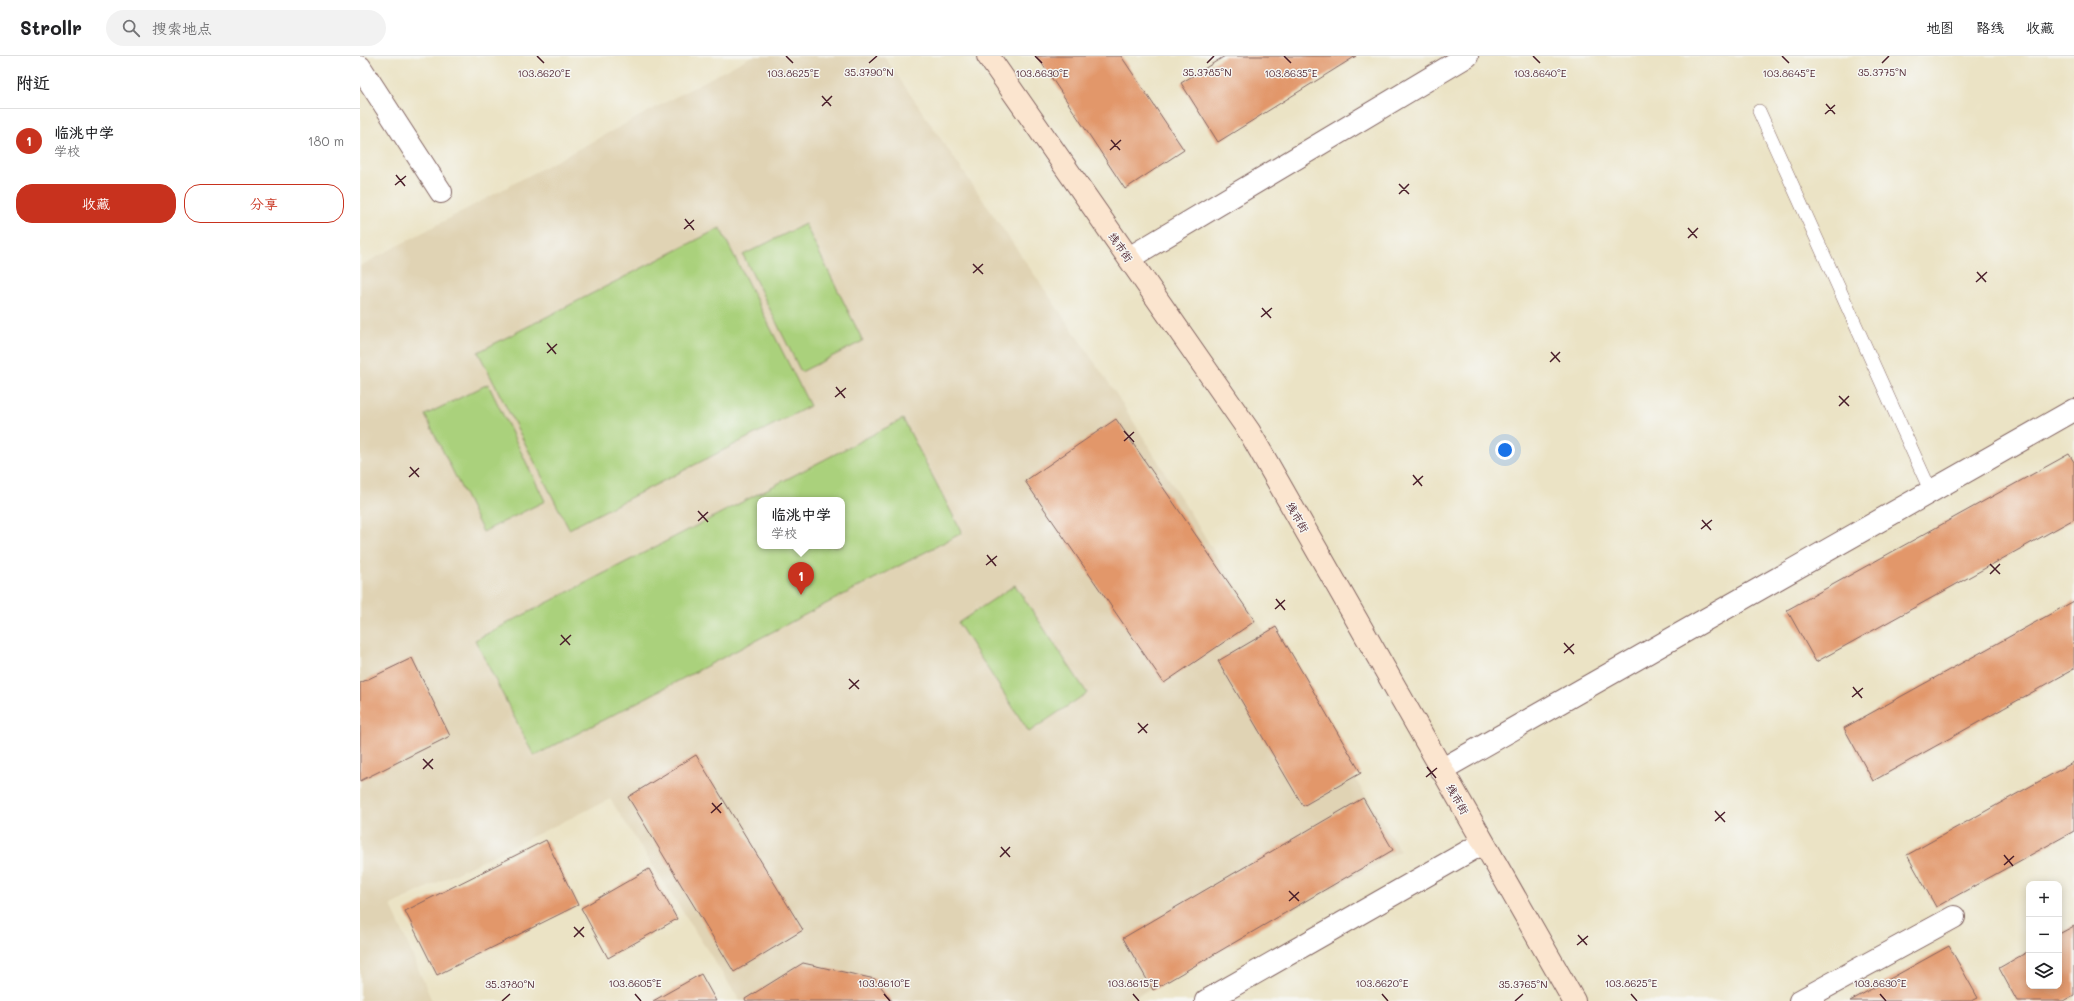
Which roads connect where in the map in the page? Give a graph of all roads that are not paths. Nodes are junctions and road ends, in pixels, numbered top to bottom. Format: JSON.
{"nodes":[{"id":1,"x":988,"y":56,"type":"edge"},
{"id":2,"x":1467,"y":56,"type":"edge"},
{"id":3,"x":360,"y":67,"type":"edge"},
{"id":4,"x":1759,"y":110,"type":"dead end"},
{"id":5,"x":441,"y":192,"type":"dead end"},
{"id":6,"x":1129,"y":258,"type":"junction"},
{"id":7,"x":2074,"y":410,"type":"edge"},
{"id":8,"x":1931,"y":492,"type":"junction"},
{"id":9,"x":1441,"y":770,"type":"junction"},
{"id":10,"x":1483,"y":843,"type":"junction"},
{"id":11,"x":1954,"y":917,"type":"dead end"},
{"id":12,"x":1206,"y":1001,"type":"edge"},
{"id":13,"x":1574,"y":1001,"type":"edge"},
{"id":14,"x":1800,"y":1001,"type":"edge"}],
"edges":[{"from":1,"to":6,"type":"main road","name":"线市街"},
{"from":2,"to":6,"type":"street"},
{"from":3,"to":5,"type":"street"},
{"from":4,"to":8,"type":"lane"},
{"from":6,"to":9,"type":"main road","name":"线市街"},
{"from":7,"to":8,"type":"street"},
{"from":8,"to":9,"type":"street"},
{"from":9,"to":10,"type":"main road","name":"线市街"},
{"from":10,"to":12,"type":"street"},
{"from":10,"to":13,"type":"main road","name":"线市街"},
{"from":11,"to":14,"type":"street"}]}
